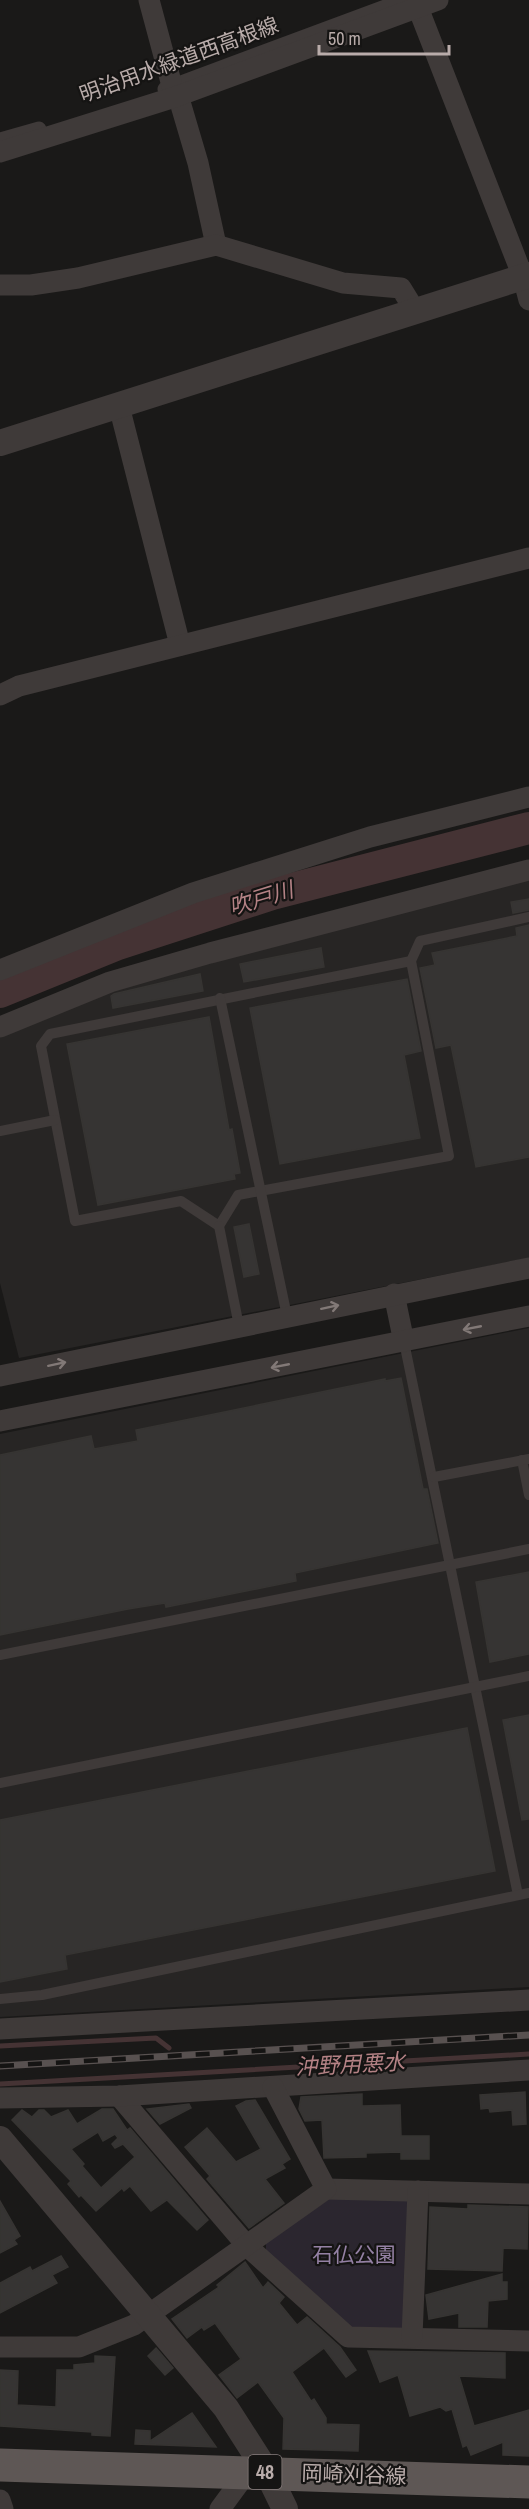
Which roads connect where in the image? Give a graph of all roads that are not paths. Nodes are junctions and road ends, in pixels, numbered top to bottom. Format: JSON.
{"nodes":[{"id":1,"x":149,"y":0,"type":"edge"},
{"id":2,"x":419,"y":2,"type":"edge"},
{"id":3,"x":173,"y":92,"type":"junction"},
{"id":4,"x":0,"y":140,"type":"edge"},
{"id":5,"x":0,"y":152,"type":"edge"},
{"id":6,"x":216,"y":245,"type":"junction"},
{"id":7,"x":527,"y":284,"type":"edge"},
{"id":8,"x":0,"y":285,"type":"edge"},
{"id":9,"x":412,"y":314,"type":"junction"},
{"id":10,"x":119,"y":406,"type":"junction"},
{"id":11,"x":0,"y":444,"type":"edge"},
{"id":12,"x":529,"y":558,"type":"edge"},
{"id":13,"x":180,"y":645,"type":"junction"},
{"id":14,"x":0,"y":695,"type":"edge"},
{"id":15,"x":529,"y":797,"type":"edge"},
{"id":16,"x":529,"y":870,"type":"edge"},
{"id":17,"x":529,"y":917,"type":"edge"},
{"id":18,"x":411,"y":961,"type":"junction"},
{"id":19,"x":0,"y":970,"type":"edge"},
{"id":20,"x":220,"y":999,"type":"junction"},
{"id":21,"x":0,"y":1027,"type":"edge"},
{"id":22,"x":55,"y":1120,"type":"junction"},
{"id":23,"x":0,"y":1131,"type":"edge"},
{"id":24,"x":261,"y":1190,"type":"junction"},
{"id":25,"x":219,"y":1226,"type":"junction"},
{"id":26,"x":529,"y":1268,"type":"edge"},
{"id":27,"x":394,"y":1294,"type":"junction"},
{"id":28,"x":287,"y":1316,"type":"junction"},
{"id":29,"x":529,"y":1316,"type":"edge"},
{"id":30,"x":239,"y":1326,"type":"junction"},
{"id":31,"x":404,"y":1342,"type":"junction"},
{"id":32,"x":0,"y":1376,"type":"edge"},
{"id":33,"x":0,"y":1421,"type":"edge"},
{"id":34,"x":526,"y":1459,"type":"edge"},
{"id":35,"x":434,"y":1477,"type":"junction"},
{"id":36,"x":529,"y":1495,"type":"edge"},
{"id":37,"x":529,"y":1549,"type":"edge"},
{"id":38,"x":451,"y":1563,"type":"junction"},
{"id":39,"x":0,"y":1655,"type":"edge"},
{"id":40,"x":529,"y":1676,"type":"edge"},
{"id":41,"x":476,"y":1686,"type":"junction"},
{"id":42,"x":0,"y":1783,"type":"edge"},
{"id":43,"x":524,"y":1894,"type":"edge"},
{"id":44,"x":0,"y":2000,"type":"edge"},
{"id":45,"x":529,"y":2000,"type":"edge"},
{"id":46,"x":0,"y":2029,"type":"edge"},
{"id":47,"x":529,"y":2070,"type":"edge"},
{"id":48,"x":273,"y":2087,"type":"junction"},
{"id":49,"x":119,"y":2096,"type":"junction"},
{"id":50,"x":0,"y":2098,"type":"edge"},
{"id":51,"x":0,"y":2139,"type":"edge"},
{"id":52,"x":327,"y":2190,"type":"junction"},
{"id":53,"x":418,"y":2191,"type":"junction"},
{"id":54,"x":529,"y":2194,"type":"edge"},
{"id":55,"x":248,"y":2247,"type":"junction"},
{"id":56,"x":148,"y":2315,"type":"junction"},
{"id":57,"x":412,"y":2337,"type":"junction"},
{"id":58,"x":529,"y":2341,"type":"edge"},
{"id":59,"x":0,"y":2347,"type":"edge"},
{"id":60,"x":0,"y":2465,"type":"edge"},
{"id":61,"x":257,"y":2471,"type":"junction"},
{"id":62,"x":529,"y":2482,"type":"edge"},
{"id":63,"x":0,"y":2500,"type":"edge"},
{"id":64,"x":3,"y":2509,"type":"edge"},
{"id":65,"x":219,"y":2509,"type":"edge"},
{"id":66,"x":285,"y":2509,"type":"edge"}],
"edges":[{"from":1,"to":3,"type":"street"},
{"from":2,"to":3,"type":"street"},
{"from":2,"to":7,"type":"street"},
{"from":3,"to":4,"type":"street","name":"明治用水緑道西高根線"},
{"from":3,"to":5,"type":"street"},
{"from":3,"to":6,"type":"street"},
{"from":6,"to":8,"type":"street"},
{"from":6,"to":9,"type":"street"},
{"from":7,"to":9,"type":"street"},
{"from":9,"to":10,"type":"street"},
{"from":10,"to":11,"type":"street"},
{"from":10,"to":13,"type":"street"},
{"from":12,"to":13,"type":"street"},
{"from":13,"to":14,"type":"street"},
{"from":15,"to":19,"type":"street"},
{"from":16,"to":21,"type":"street"},
{"from":17,"to":18,"type":"lane"},
{"from":18,"to":20,"type":"lane"},
{"from":18,"to":24,"type":"lane"},
{"from":20,"to":22,"type":"lane"},
{"from":20,"to":24,"type":"lane"},
{"from":22,"to":23,"type":"lane"},
{"from":22,"to":25,"type":"lane"},
{"from":24,"to":25,"type":"lane"},
{"from":24,"to":28,"type":"lane"},
{"from":25,"to":30,"type":"lane"},
{"from":26,"to":27,"type":"street"},
{"from":28,"to":27,"type":"street","one_way":true},
{"from":27,"to":31,"type":"street"},
{"from":28,"to":30,"type":"street"},
{"from":29,"to":31,"type":"street","one_way":true},
{"from":32,"to":30,"type":"street","one_way":true},
{"from":31,"to":33,"type":"street","one_way":true},
{"from":31,"to":35,"type":"lane"},
{"from":34,"to":35,"type":"lane"},
{"from":34,"to":36,"type":"lane"},
{"from":35,"to":38,"type":"lane"},
{"from":37,"to":38,"type":"lane"},
{"from":38,"to":39,"type":"lane"},
{"from":38,"to":41,"type":"lane"},
{"from":40,"to":41,"type":"lane"},
{"from":41,"to":42,"type":"lane"},
{"from":41,"to":43,"type":"lane"},
{"from":43,"to":44,"type":"lane"},
{"from":45,"to":46,"type":"street"},
{"from":47,"to":48,"type":"street"},
{"from":48,"to":49,"type":"street"},
{"from":48,"to":52,"type":"street"},
{"from":49,"to":50,"type":"street"},
{"from":49,"to":55,"type":"street"},
{"from":51,"to":56,"type":"street"},
{"from":52,"to":53,"type":"street"},
{"from":52,"to":55,"type":"street"},
{"from":53,"to":54,"type":"street"},
{"from":53,"to":57,"type":"street"},
{"from":55,"to":56,"type":"street"},
{"from":55,"to":57,"type":"street"},
{"from":56,"to":59,"type":"street"},
{"from":56,"to":61,"type":"street"},
{"from":57,"to":58,"type":"street"},
{"from":60,"to":61,"type":"main road","name":"岡崎刈谷線","number":"48"},
{"from":61,"to":62,"type":"main road","name":"岡崎刈谷線","number":"48"},
{"from":61,"to":65,"type":"street"},
{"from":61,"to":66,"type":"street"},
{"from":63,"to":64,"type":"street"}]}
